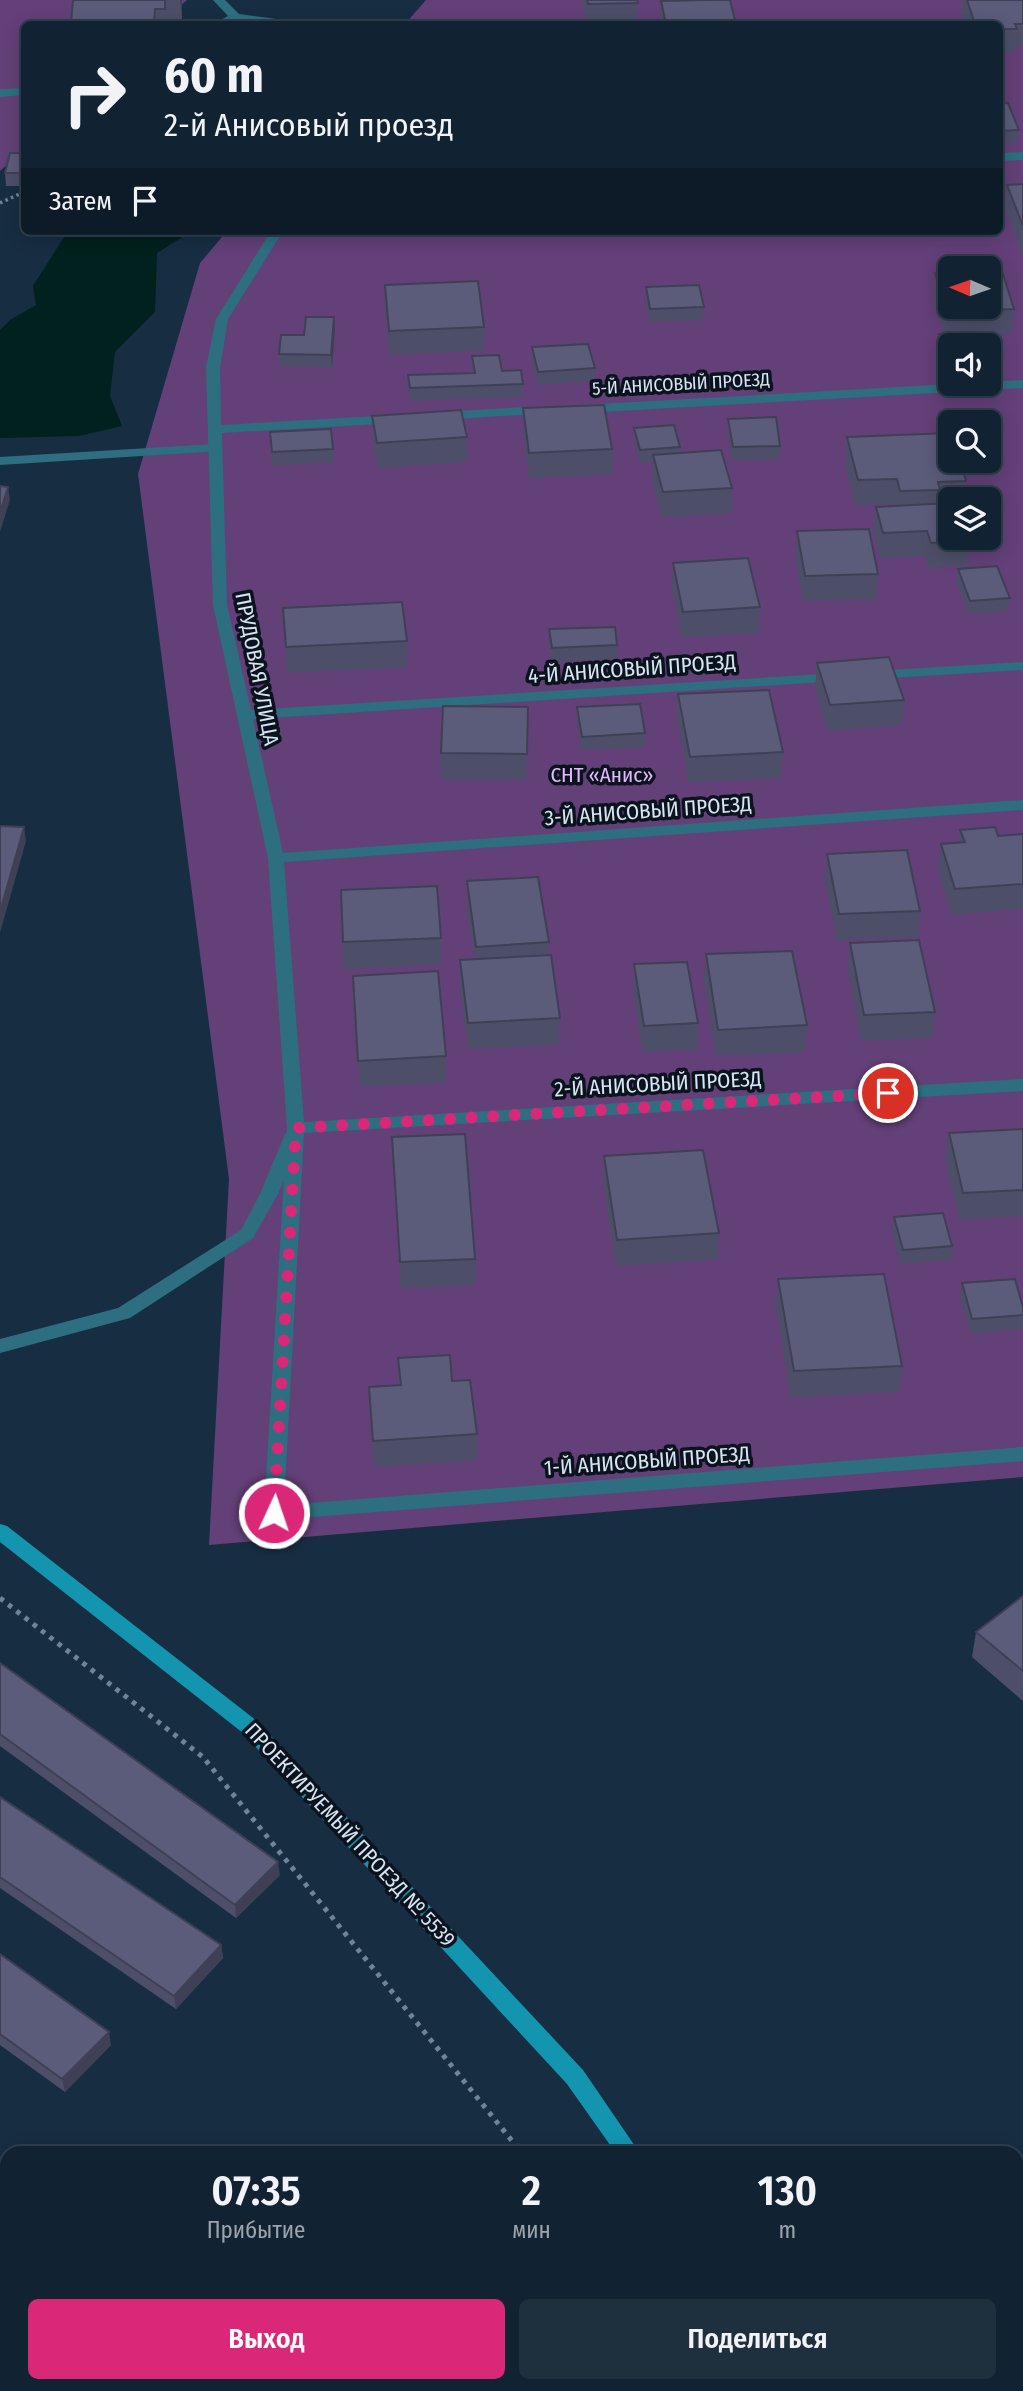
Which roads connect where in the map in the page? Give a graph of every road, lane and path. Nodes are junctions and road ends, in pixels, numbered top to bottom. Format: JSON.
{"nodes":[{"id":1,"x":219,"y":0,"type":"edge"},
{"id":2,"x":236,"y":17,"type":"junction"},
{"id":3,"x":226,"y":21,"type":"edge"},
{"id":4,"x":268,"y":21,"type":"edge"},
{"id":5,"x":21,"y":92,"type":"edge"},
{"id":6,"x":0,"y":93,"type":"edge"},
{"id":7,"x":1023,"y":156,"type":"edge"},
{"id":8,"x":1003,"y":157,"type":"edge"},
{"id":9,"x":21,"y":193,"type":"edge"},
{"id":10,"x":0,"y":202,"type":"edge"},
{"id":11,"x":274,"y":235,"type":"edge"},
{"id":12,"x":1023,"y":384,"type":"edge"},
{"id":13,"x":214,"y":429,"type":"junction"},
{"id":14,"x":215,"y":449,"type":"junction"},
{"id":15,"x":0,"y":461,"type":"edge"},
{"id":16,"x":1023,"y":666,"type":"edge"},
{"id":17,"x":244,"y":715,"type":"junction"},
{"id":18,"x":1023,"y":806,"type":"edge"},
{"id":19,"x":276,"y":858,"type":"junction"},
{"id":20,"x":1023,"y":1085,"type":"edge"},
{"id":21,"x":296,"y":1128,"type":"junction"},
{"id":22,"x":0,"y":1346,"type":"edge"},
{"id":23,"x":1023,"y":1454,"type":"edge"},
{"id":24,"x":274,"y":1513,"type":"joint"},
{"id":25,"x":0,"y":1531,"type":"edge"},
{"id":26,"x":0,"y":1598,"type":"edge"},
{"id":27,"x":516,"y":2146,"type":"edge"},
{"id":28,"x":624,"y":2146,"type":"edge"}],
"edges":[{"from":1,"to":2,"type":"street"},
{"from":2,"to":3,"type":"street"},
{"from":2,"to":4,"type":"street"},
{"from":5,"to":6,"type":"street"},
{"from":7,"to":8,"type":"street"},
{"from":9,"to":10,"type":"path"},
{"from":11,"to":13,"type":"street","name":"ПРУДОВАЯ УЛИЦА"},
{"from":12,"to":13,"type":"street","name":"5-Й АНИСОВЫЙ ПРОЕЗД"},
{"from":13,"to":14,"type":"street","name":"ПРУДОВАЯ УЛИЦА"},
{"from":14,"to":15,"type":"street"},
{"from":14,"to":17,"type":"street","name":"ПРУДОВАЯ УЛИЦА"},
{"from":16,"to":17,"type":"street","name":"4-Й АНИСОВЫЙ ПРОЕЗД"},
{"from":17,"to":19,"type":"street","name":"ПРУДОВАЯ УЛИЦА"},
{"from":18,"to":19,"type":"street","name":"3-Й АНИСОВЫЙ ПРОЕЗД"},
{"from":19,"to":21,"type":"street","name":"ПРУДОВАЯ УЛИЦА"},
{"from":20,"to":21,"type":"street","name":"2-Й АНИСОВЫЙ ПРОЕЗД"},
{"from":21,"to":22,"type":"street"},
{"from":21,"to":24,"type":"street","name":"ПРУДОВАЯ УЛИЦА"},
{"from":23,"to":24,"type":"street","name":"1-Й АНИСОВЫЙ ПРОЕЗД"},
{"from":25,"to":28,"type":"street","name":"ПРОЕКТИРУЕМЫЙ ПРОЕЗД № 5539"},
{"from":26,"to":27,"type":"path"}]}
